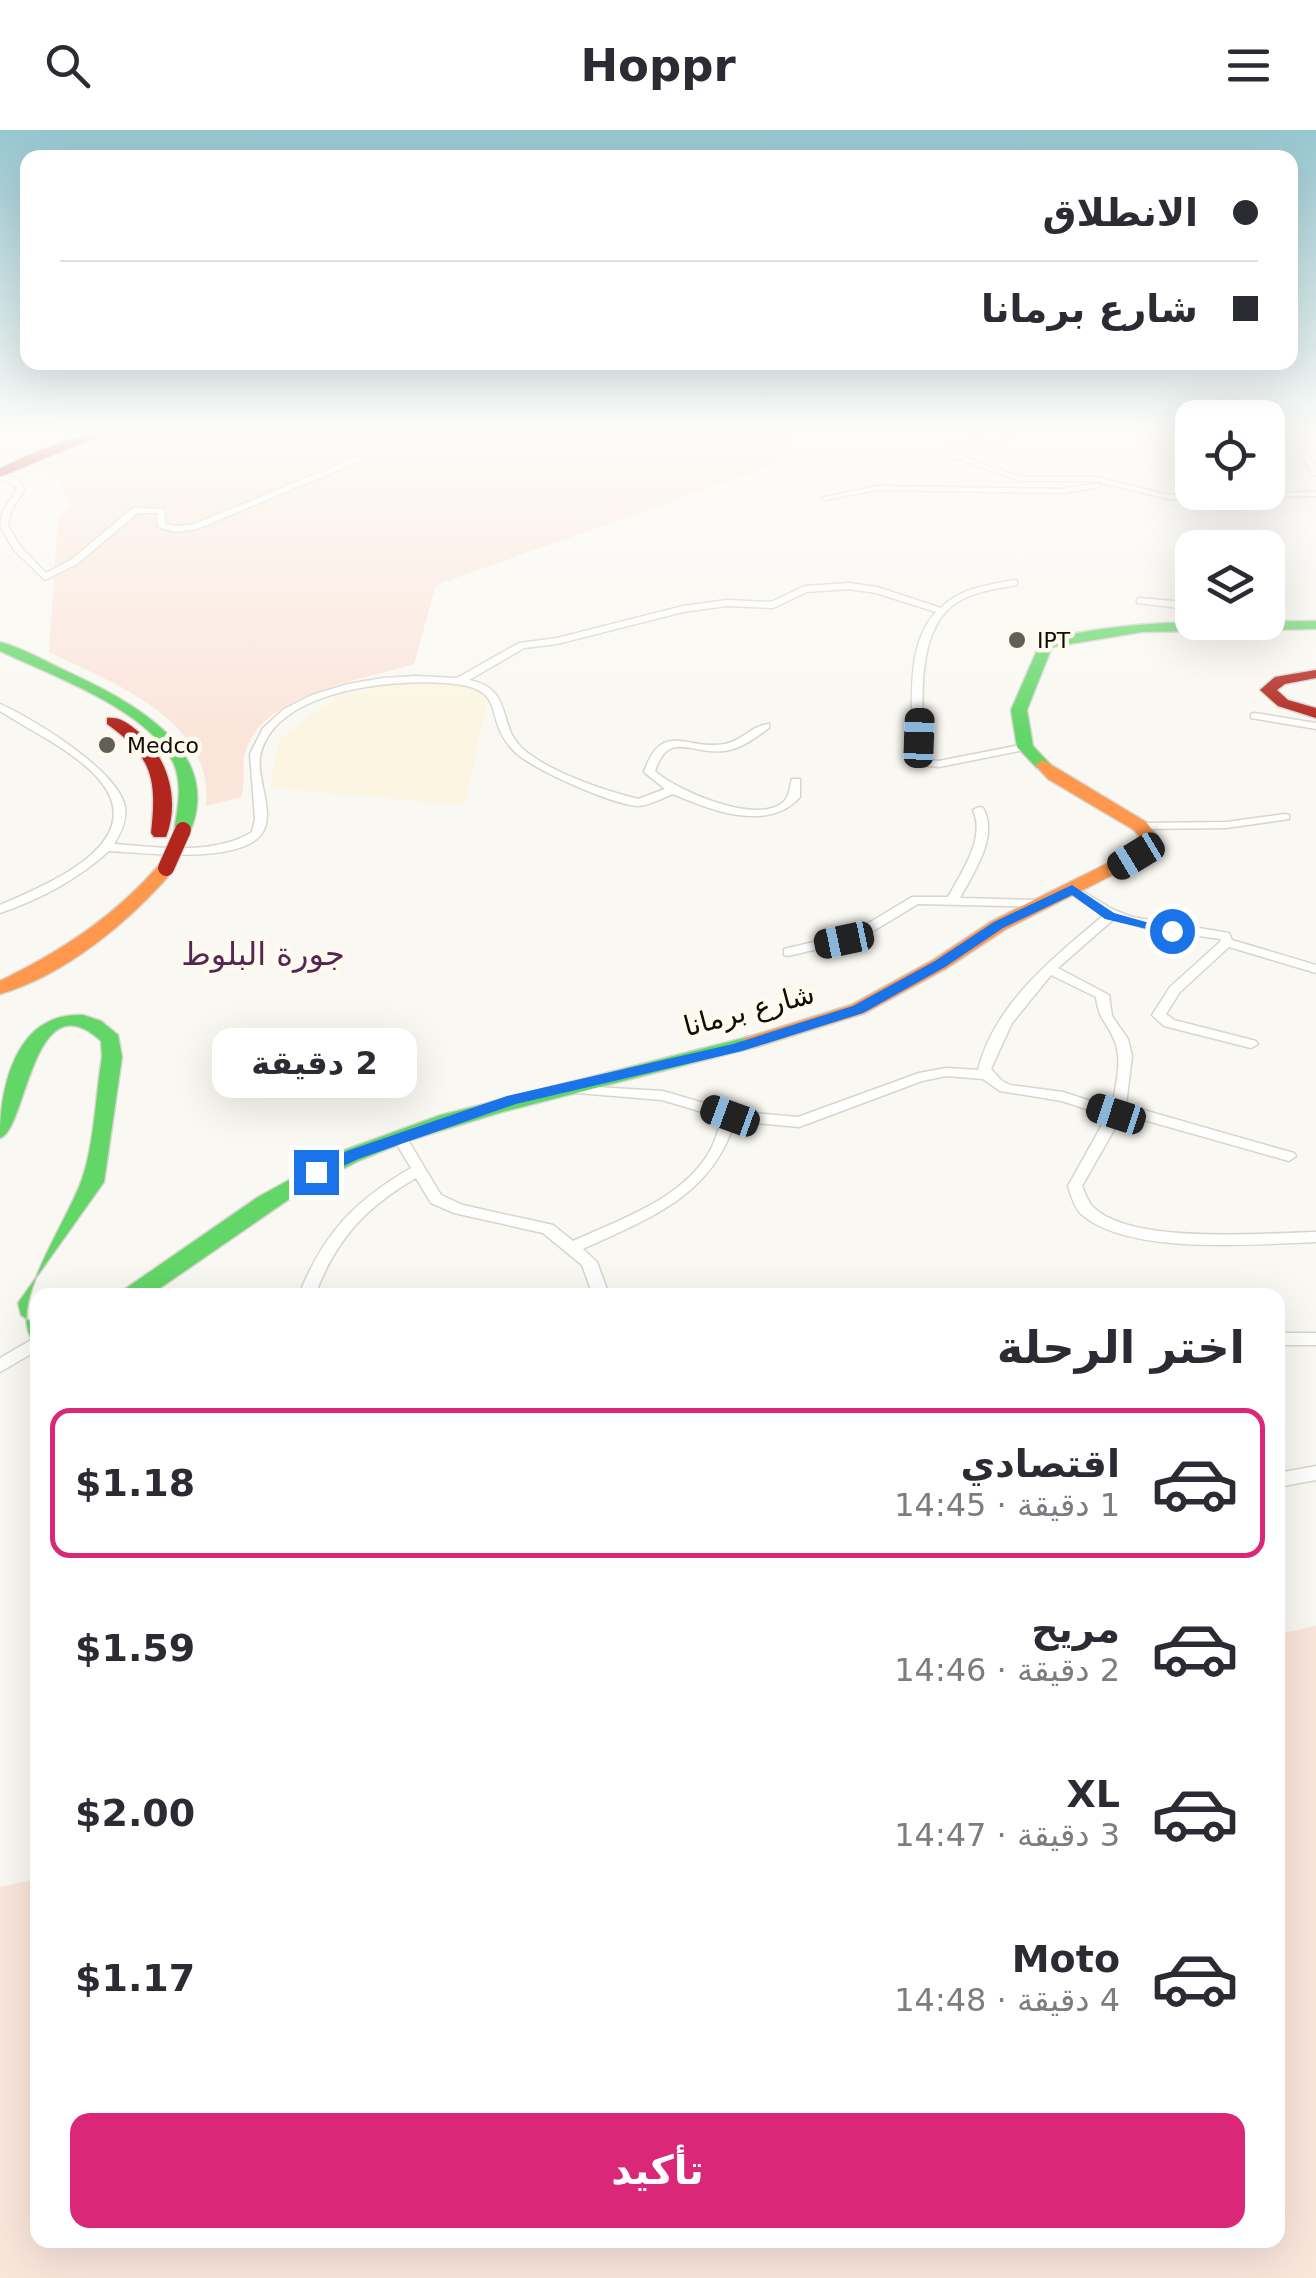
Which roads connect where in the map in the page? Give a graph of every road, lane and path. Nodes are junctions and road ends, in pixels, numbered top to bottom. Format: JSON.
{"nodes":[{"id":1,"x":7,"y":533,"type":"edge"},
{"id":2,"x":108,"y":533,"type":"edge"},
{"id":3,"x":1014,"y":584,"type":"dead end"},
{"id":4,"x":1140,"y":602,"type":"dead end"},
{"id":5,"x":1175,"y":605,"type":"edge"},
{"id":6,"x":939,"y":610,"type":"junction"},
{"id":7,"x":1285,"y":626,"type":"edge"},
{"id":8,"x":1316,"y":626,"type":"edge"},
{"id":9,"x":1175,"y":628,"type":"edge"},
{"id":10,"x":0,"y":646,"type":"edge"},
{"id":11,"x":0,"y":661,"type":"edge"},
{"id":12,"x":1316,"y":674,"type":"edge"},
{"id":13,"x":458,"y":681,"type":"junction"},
{"id":14,"x":0,"y":708,"type":"edge"},
{"id":15,"x":1316,"y":713,"type":"edge"},
{"id":16,"x":1255,"y":716,"type":"dead end"},
{"id":17,"x":765,"y":726,"type":"dead end"},
{"id":18,"x":1316,"y":726,"type":"edge"},
{"id":19,"x":1025,"y":747,"type":"junction"},
{"id":20,"x":796,"y":781,"type":"dead end"},
{"id":21,"x":670,"y":791,"type":"junction"},
{"id":22,"x":978,"y":810,"type":"dead end"},
{"id":23,"x":1285,"y":818,"type":"dead end"},
{"id":24,"x":1140,"y":826,"type":"junction"},
{"id":25,"x":172,"y":832,"type":"junction"},
{"id":26,"x":107,"y":847,"type":"junction"},
{"id":27,"x":156,"y":867,"type":"junction"},
{"id":28,"x":1072,"y":889,"type":"junction"},
{"id":29,"x":953,"y":899,"type":"junction"},
{"id":30,"x":1042,"y":904,"type":"junction"},
{"id":31,"x":0,"y":909,"type":"edge"},
{"id":32,"x":1110,"y":916,"type":"junction"},
{"id":33,"x":1226,"y":942,"type":"junction"},
{"id":34,"x":788,"y":952,"type":"dead end"},
{"id":35,"x":1050,"y":969,"type":"junction"},
{"id":36,"x":1316,"y":969,"type":"edge"},
{"id":37,"x":0,"y":970,"type":"edge"},
{"id":38,"x":0,"y":988,"type":"edge"},
{"id":39,"x":1252,"y":1044,"type":"dead end"},
{"id":40,"x":986,"y":1075,"type":"junction"},
{"id":41,"x":562,"y":1088,"type":"junction"},
{"id":42,"x":1118,"y":1111,"type":"junction"},
{"id":43,"x":730,"y":1116,"type":"junction"},
{"id":44,"x":0,"y":1131,"type":"edge"},
{"id":45,"x":400,"y":1138,"type":"junction"},
{"id":46,"x":1289,"y":1156,"type":"dead end"},
{"id":47,"x":419,"y":1170,"type":"junction"},
{"id":48,"x":1316,"y":1238,"type":"edge"},
{"id":49,"x":574,"y":1247,"type":"junction"},
{"id":50,"x":143,"y":1288,"type":"edge"},
{"id":51,"x":310,"y":1288,"type":"edge"},
{"id":52,"x":598,"y":1288,"type":"edge"},
{"id":53,"x":30,"y":1335,"type":"edge"},
{"id":54,"x":1316,"y":1338,"type":"edge"},
{"id":55,"x":1285,"y":1339,"type":"edge"},
{"id":56,"x":30,"y":1345,"type":"edge"},
{"id":57,"x":0,"y":1366,"type":"edge"},
{"id":58,"x":1316,"y":1474,"type":"edge"},
{"id":59,"x":1285,"y":1479,"type":"edge"}],
"edges":[{"from":1,"to":2,"type":"street"},
{"from":3,"to":6,"type":"street"},
{"from":4,"to":5,"type":"street"},
{"from":6,"to":13,"type":"street"},
{"from":6,"to":19,"type":"street"},
{"from":7,"to":8,"type":"main road"},
{"from":9,"to":19,"type":"main road"},
{"from":10,"to":25,"type":"main road"},
{"from":11,"to":25,"type":"main road"},
{"from":12,"to":15,"type":"main road"},
{"from":13,"to":21,"type":"street"},
{"from":13,"to":26,"type":"street"},
{"from":14,"to":26,"type":"street"},
{"from":16,"to":18,"type":"street"},
{"from":17,"to":21,"type":"street"},
{"from":19,"to":24,"type":"main road"},
{"from":20,"to":21,"type":"street"},
{"from":22,"to":29,"type":"street"},
{"from":23,"to":24,"type":"street"},
{"from":24,"to":28,"type":"main road","name":"شارع برمانا"},
{"from":25,"to":27,"type":"main road","bridge":true},
{"from":26,"to":31,"type":"street"},
{"from":27,"to":37,"type":"main road"},
{"from":27,"to":38,"type":"main road"},
{"from":28,"to":30,"type":"main road","name":"شارع برمانا"},
{"from":28,"to":32,"type":"street"},
{"from":29,"to":30,"type":"street"},
{"from":29,"to":34,"type":"street"},
{"from":30,"to":41,"type":"main road","name":"شارع برمانا"},
{"from":32,"to":33,"type":"street"},
{"from":32,"to":35,"type":"street"},
{"from":33,"to":36,"type":"street"},
{"from":33,"to":39,"type":"street"},
{"from":35,"to":40,"type":"street"},
{"from":35,"to":42,"type":"street"},
{"from":40,"to":42,"type":"street"},
{"from":40,"to":43,"type":"street"},
{"from":41,"to":43,"type":"street"},
{"from":41,"to":45,"type":"main road","name":"شارع برمانا"},
{"from":42,"to":46,"type":"street"},
{"from":42,"to":48,"type":"street"},
{"from":43,"to":49,"type":"street"},
{"from":44,"to":53,"type":"main road"},
{"from":45,"to":47,"type":"street"},
{"from":45,"to":50,"type":"main road","name":"شارع برمانا"},
{"from":47,"to":49,"type":"street"},
{"from":47,"to":51,"type":"street"},
{"from":49,"to":52,"type":"street"},
{"from":54,"to":55,"type":"street"},
{"from":56,"to":57,"type":"street"},
{"from":58,"to":59,"type":"street"}]}
